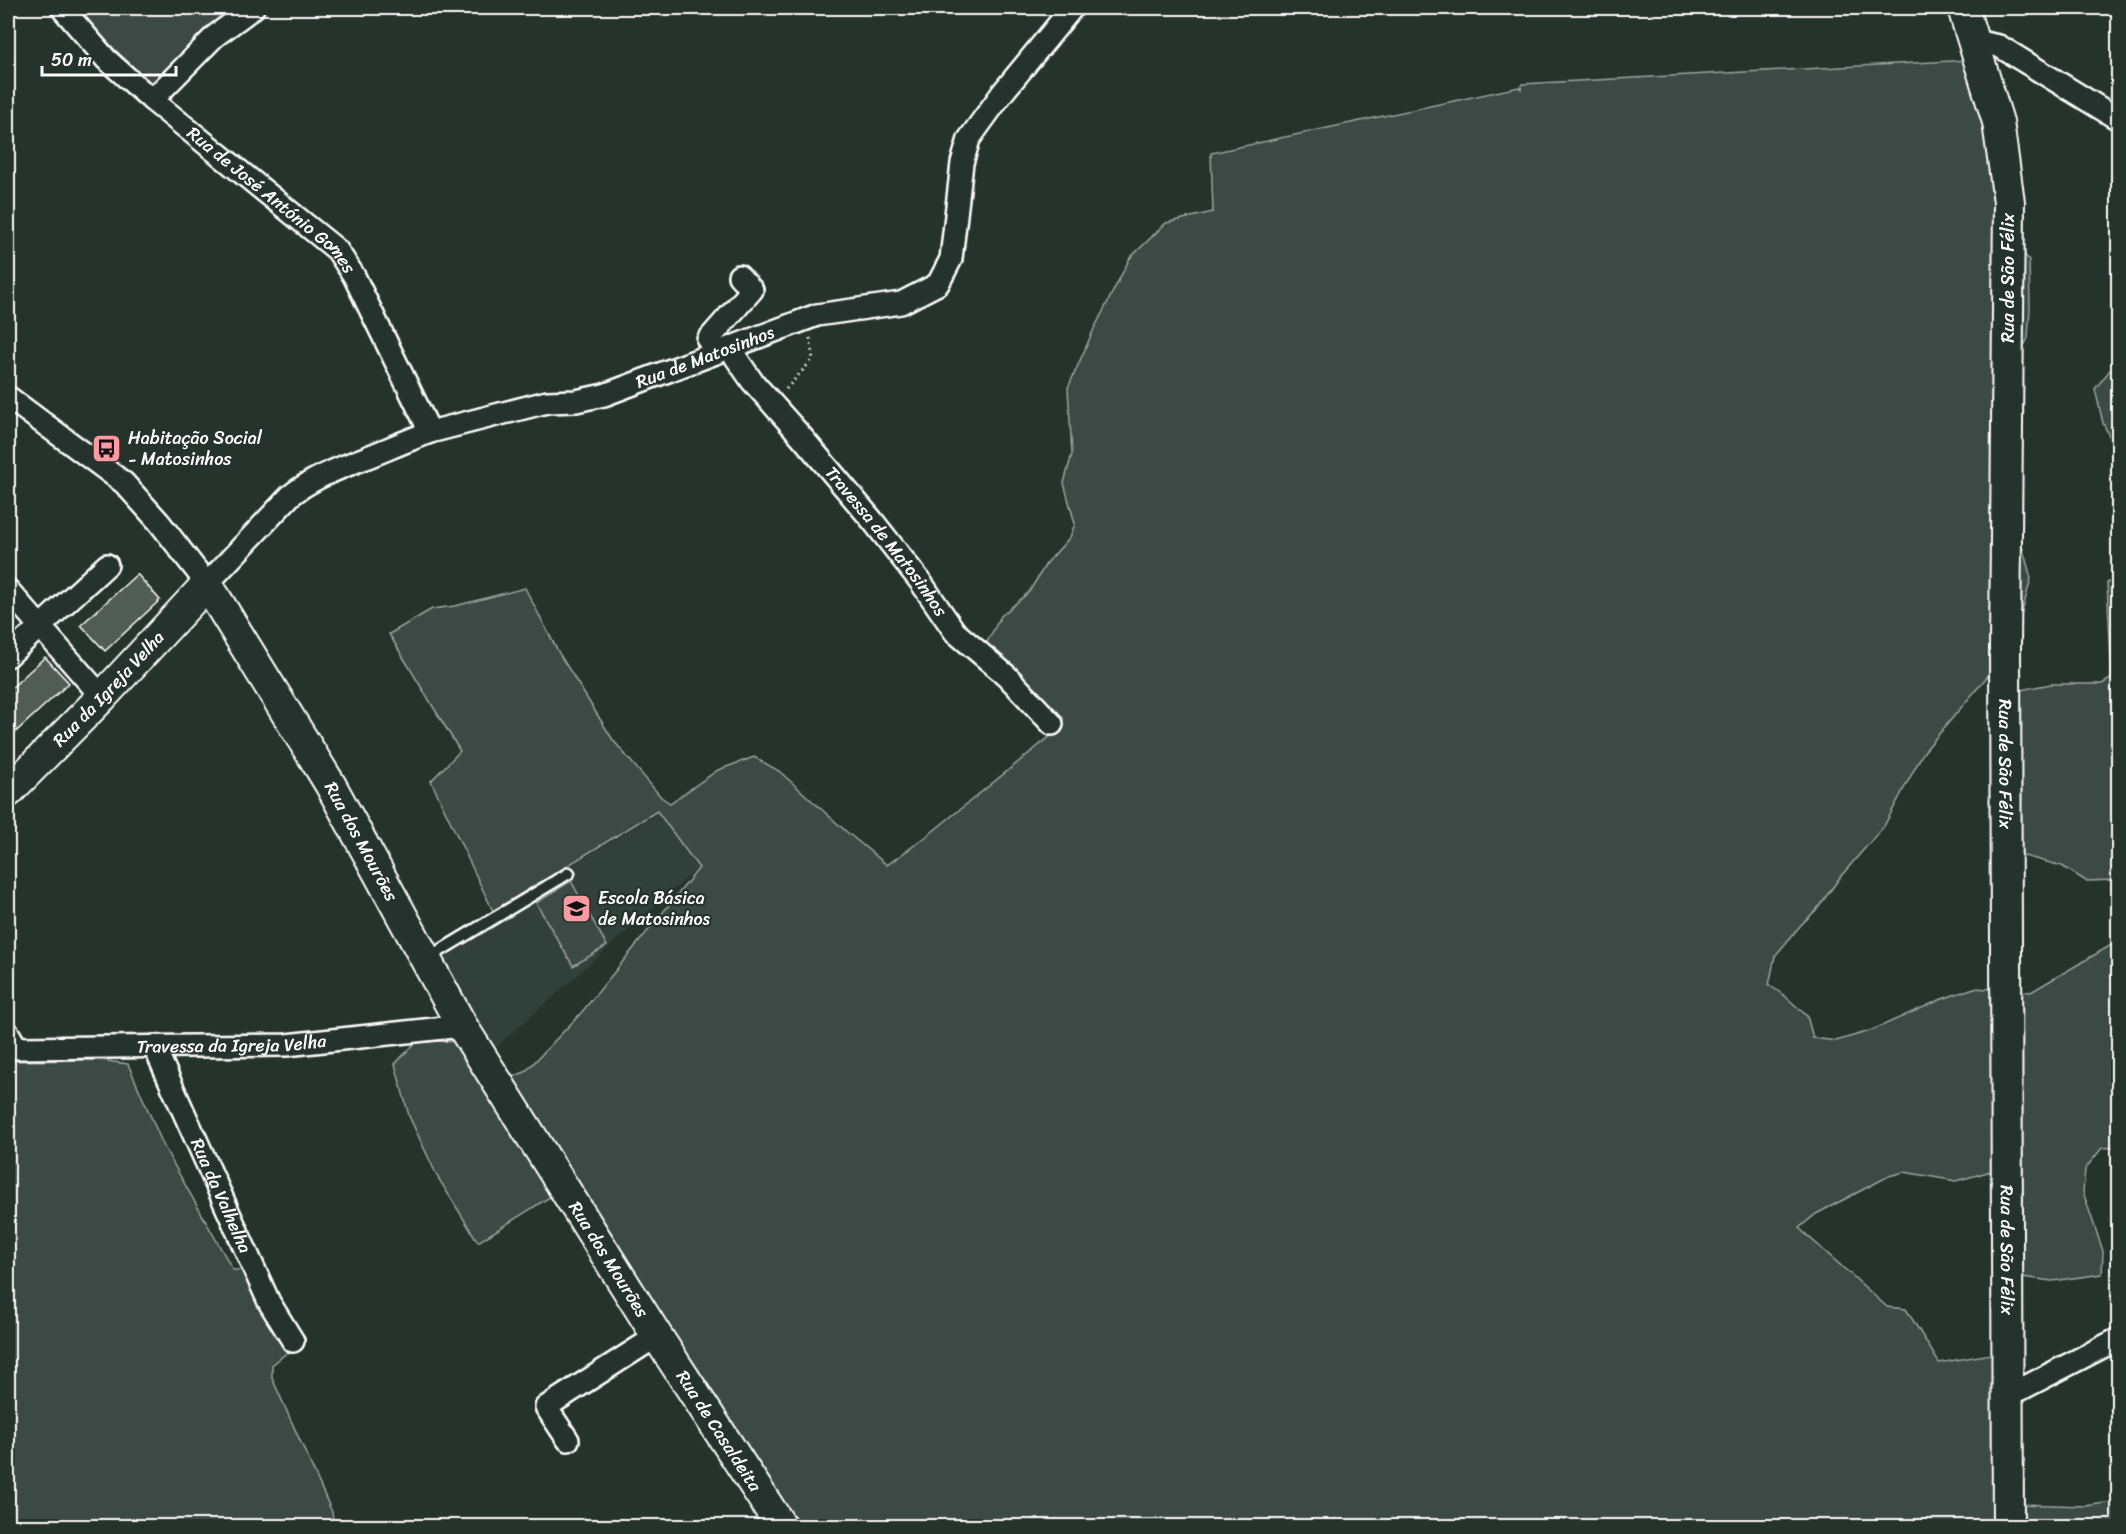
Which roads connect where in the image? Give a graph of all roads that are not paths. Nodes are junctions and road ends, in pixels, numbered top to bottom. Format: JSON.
{"nodes":[{"id":1,"x":62,"y":8,"type":"edge"},
{"id":2,"x":253,"y":8,"type":"edge"},
{"id":3,"x":1072,"y":8,"type":"edge"},
{"id":4,"x":1964,"y":8,"type":"edge"},
{"id":5,"x":1974,"y":40,"type":"junction"},
{"id":6,"x":152,"y":100,"type":"junction"},
{"id":7,"x":2118,"y":119,"type":"edge"},
{"id":8,"x":739,"y":276,"type":"dead end"},
{"id":9,"x":708,"y":340,"type":"dead end"},
{"id":10,"x":730,"y":349,"type":"junction"},
{"id":11,"x":8,"y":397,"type":"edge"},
{"id":12,"x":430,"y":432,"type":"junction"},
{"id":13,"x":107,"y":565,"type":"dead end"},
{"id":14,"x":207,"y":584,"type":"junction"},
{"id":15,"x":8,"y":590,"type":"edge"},
{"id":16,"x":40,"y":626,"type":"junction"},
{"id":17,"x":8,"y":656,"type":"edge"},
{"id":18,"x":102,"y":697,"type":"junction"},
{"id":19,"x":1052,"y":724,"type":"dead end"},
{"id":20,"x":8,"y":792,"type":"edge"},
{"id":21,"x":570,"y":873,"type":"dead end"},
{"id":22,"x":426,"y":960,"type":"junction"},
{"id":23,"x":462,"y":1026,"type":"junction"},
{"id":24,"x":8,"y":1033,"type":"edge"},
{"id":25,"x":154,"y":1046,"type":"junction"},
{"id":26,"x":657,"y":1336,"type":"junction"},
{"id":27,"x":2118,"y":1339,"type":"edge"},
{"id":28,"x":293,"y":1341,"type":"dead end"},
{"id":29,"x":2006,"y":1397,"type":"junction"},
{"id":30,"x":568,"y":1440,"type":"dead end"},
{"id":31,"x":781,"y":1527,"type":"edge"},
{"id":32,"x":2008,"y":1527,"type":"edge"}],
"edges":[{"from":1,"to":6,"type":"street","name":"Rua de José António Gomes"},
{"from":2,"to":6,"type":"street"},
{"from":3,"to":10,"type":"street","name":"Rua de Matosinhos"},
{"from":4,"to":5,"type":"main road","name":"Rua de São Félix"},
{"from":5,"to":7,"type":"street"},
{"from":5,"to":29,"type":"main road","name":"Rua de São Félix"},
{"from":6,"to":12,"type":"street","name":"Rua de José António Gomes"},
{"from":8,"to":9,"type":"street"},
{"from":10,"to":12,"type":"street","name":"Rua de Matosinhos"},
{"from":10,"to":19,"type":"street","name":"Travessa de Matosinhos"},
{"from":11,"to":14,"type":"street","name":"Rua dos Mourões"},
{"from":12,"to":14,"type":"street","name":"Rua de Matosinhos"},
{"from":13,"to":16,"type":"street"},
{"from":14,"to":18,"type":"main road","name":"Rua da Igreja Velha"},
{"from":14,"to":22,"type":"main road","name":"Rua dos Mourões"},
{"from":15,"to":16,"type":"street"},
{"from":16,"to":17,"type":"street"},
{"from":16,"to":18,"type":"street"},
{"from":18,"to":20,"type":"main road","name":"Rua da Igreja Velha"},
{"from":21,"to":22,"type":"lane"},
{"from":22,"to":23,"type":"main road","name":"Rua dos Mourões"},
{"from":23,"to":25,"type":"street","name":"Travessa da Igreja Velha"},
{"from":23,"to":26,"type":"main road","name":"Rua dos Mourões"},
{"from":24,"to":25,"type":"street","name":"Travessa da Igreja Velha"},
{"from":25,"to":28,"type":"street","name":"Rua da Valhelha"},
{"from":26,"to":30,"type":"street"},
{"from":26,"to":31,"type":"main road","name":"Rua de Casaldeita"},
{"from":27,"to":29,"type":"street"},
{"from":29,"to":32,"type":"main road","name":"Rua de São Félix"}]}
